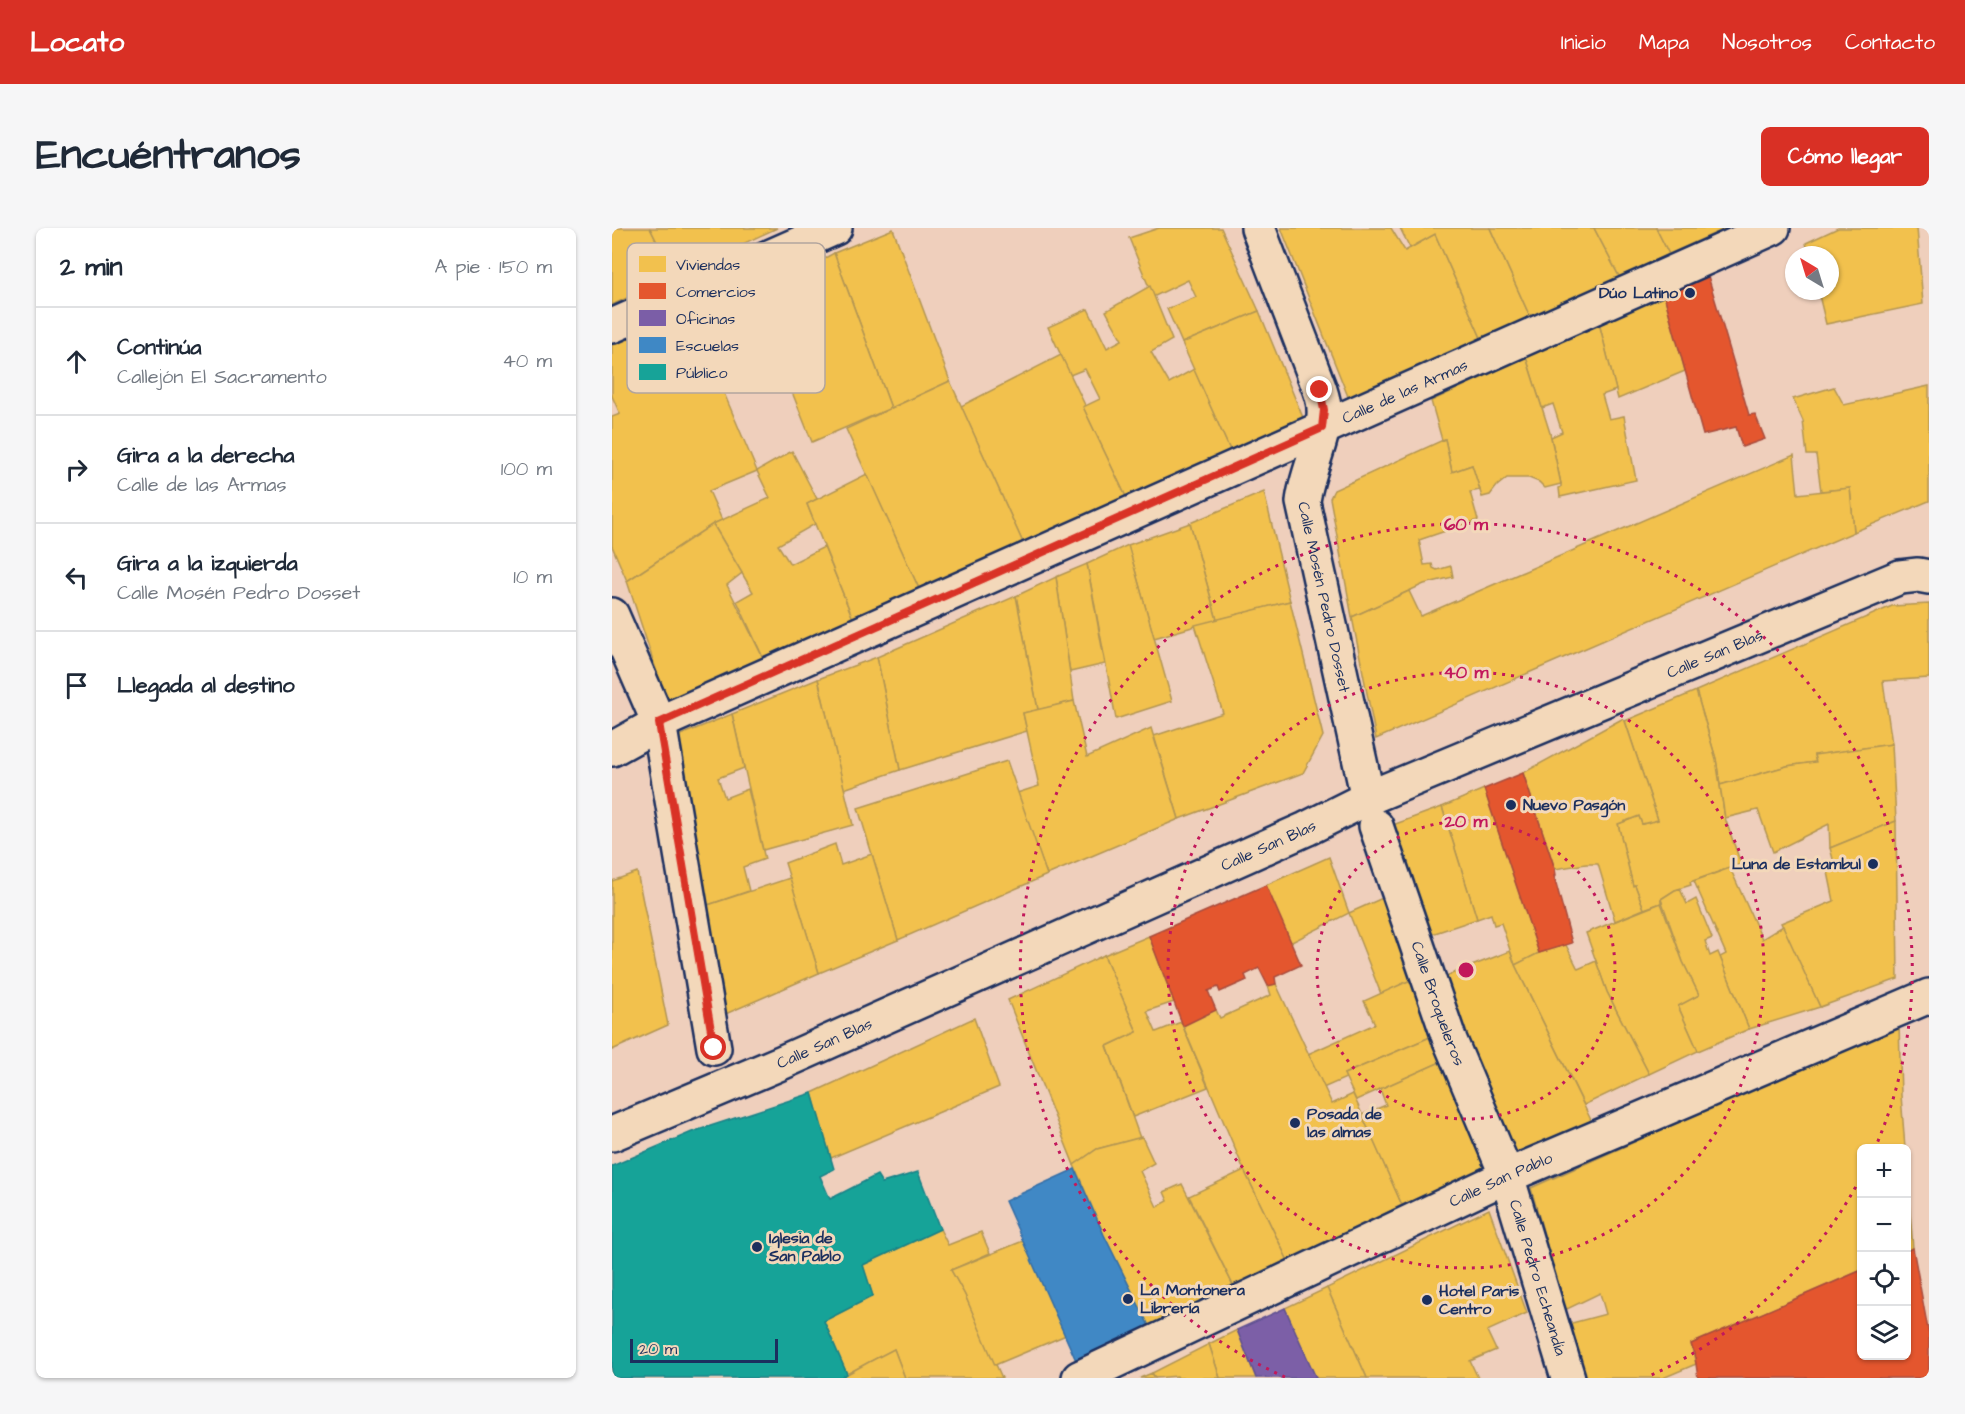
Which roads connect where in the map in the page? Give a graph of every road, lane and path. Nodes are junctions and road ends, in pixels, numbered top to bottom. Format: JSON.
{"nodes":[{"id":1,"x":835,"y":228,"type":"edge"},
{"id":2,"x":1258,"y":228,"type":"edge"},
{"id":3,"x":1773,"y":228,"type":"edge"},
{"id":4,"x":801,"y":243,"type":"edge"},
{"id":5,"x":627,"y":319,"type":"edge"},
{"id":6,"x":612,"y":326,"type":"edge"},
{"id":7,"x":1322,"y":428,"type":"junction"},
{"id":8,"x":1929,"y":577,"type":"edge"},
{"id":9,"x":612,"y":615,"type":"edge"},
{"id":10,"x":659,"y":723,"type":"junction"},
{"id":11,"x":612,"y":749,"type":"edge"},
{"id":12,"x":1372,"y":812,"type":"junction"},
{"id":13,"x":1929,"y":996,"type":"edge"},
{"id":14,"x":714,"y":1048,"type":"dead end"},
{"id":15,"x":612,"y":1134,"type":"edge"},
{"id":16,"x":1507,"y":1176,"type":"junction"},
{"id":17,"x":1079,"y":1378,"type":"edge"},
{"id":18,"x":1568,"y":1378,"type":"edge"}],
"edges":[{"from":1,"to":4,"type":"street"},
{"from":2,"to":7,"type":"street","name":"Calle Mosén Pedro Dosset"},
{"from":3,"to":7,"type":"street","name":"Calle de las Armas"},
{"from":5,"to":6,"type":"street"},
{"from":7,"to":10,"type":"street","name":"Calle de las Armas"},
{"from":7,"to":12,"type":"street","name":"Calle Mosén Pedro Dosset"},
{"from":8,"to":12,"type":"street","name":"Calle San Blas"},
{"from":9,"to":10,"type":"street"},
{"from":10,"to":11,"type":"street","name":"Calle de las Armas"},
{"from":10,"to":14,"type":"street"},
{"from":12,"to":15,"type":"street","name":"Calle San Blas"},
{"from":12,"to":16,"type":"street","name":"Calle Broqueleros"},
{"from":13,"to":16,"type":"street","name":"Calle San Pablo"},
{"from":16,"to":17,"type":"street","name":"Calle San Pablo"},
{"from":16,"to":18,"type":"street","name":"Calle Pedro Echeandía"}]}
